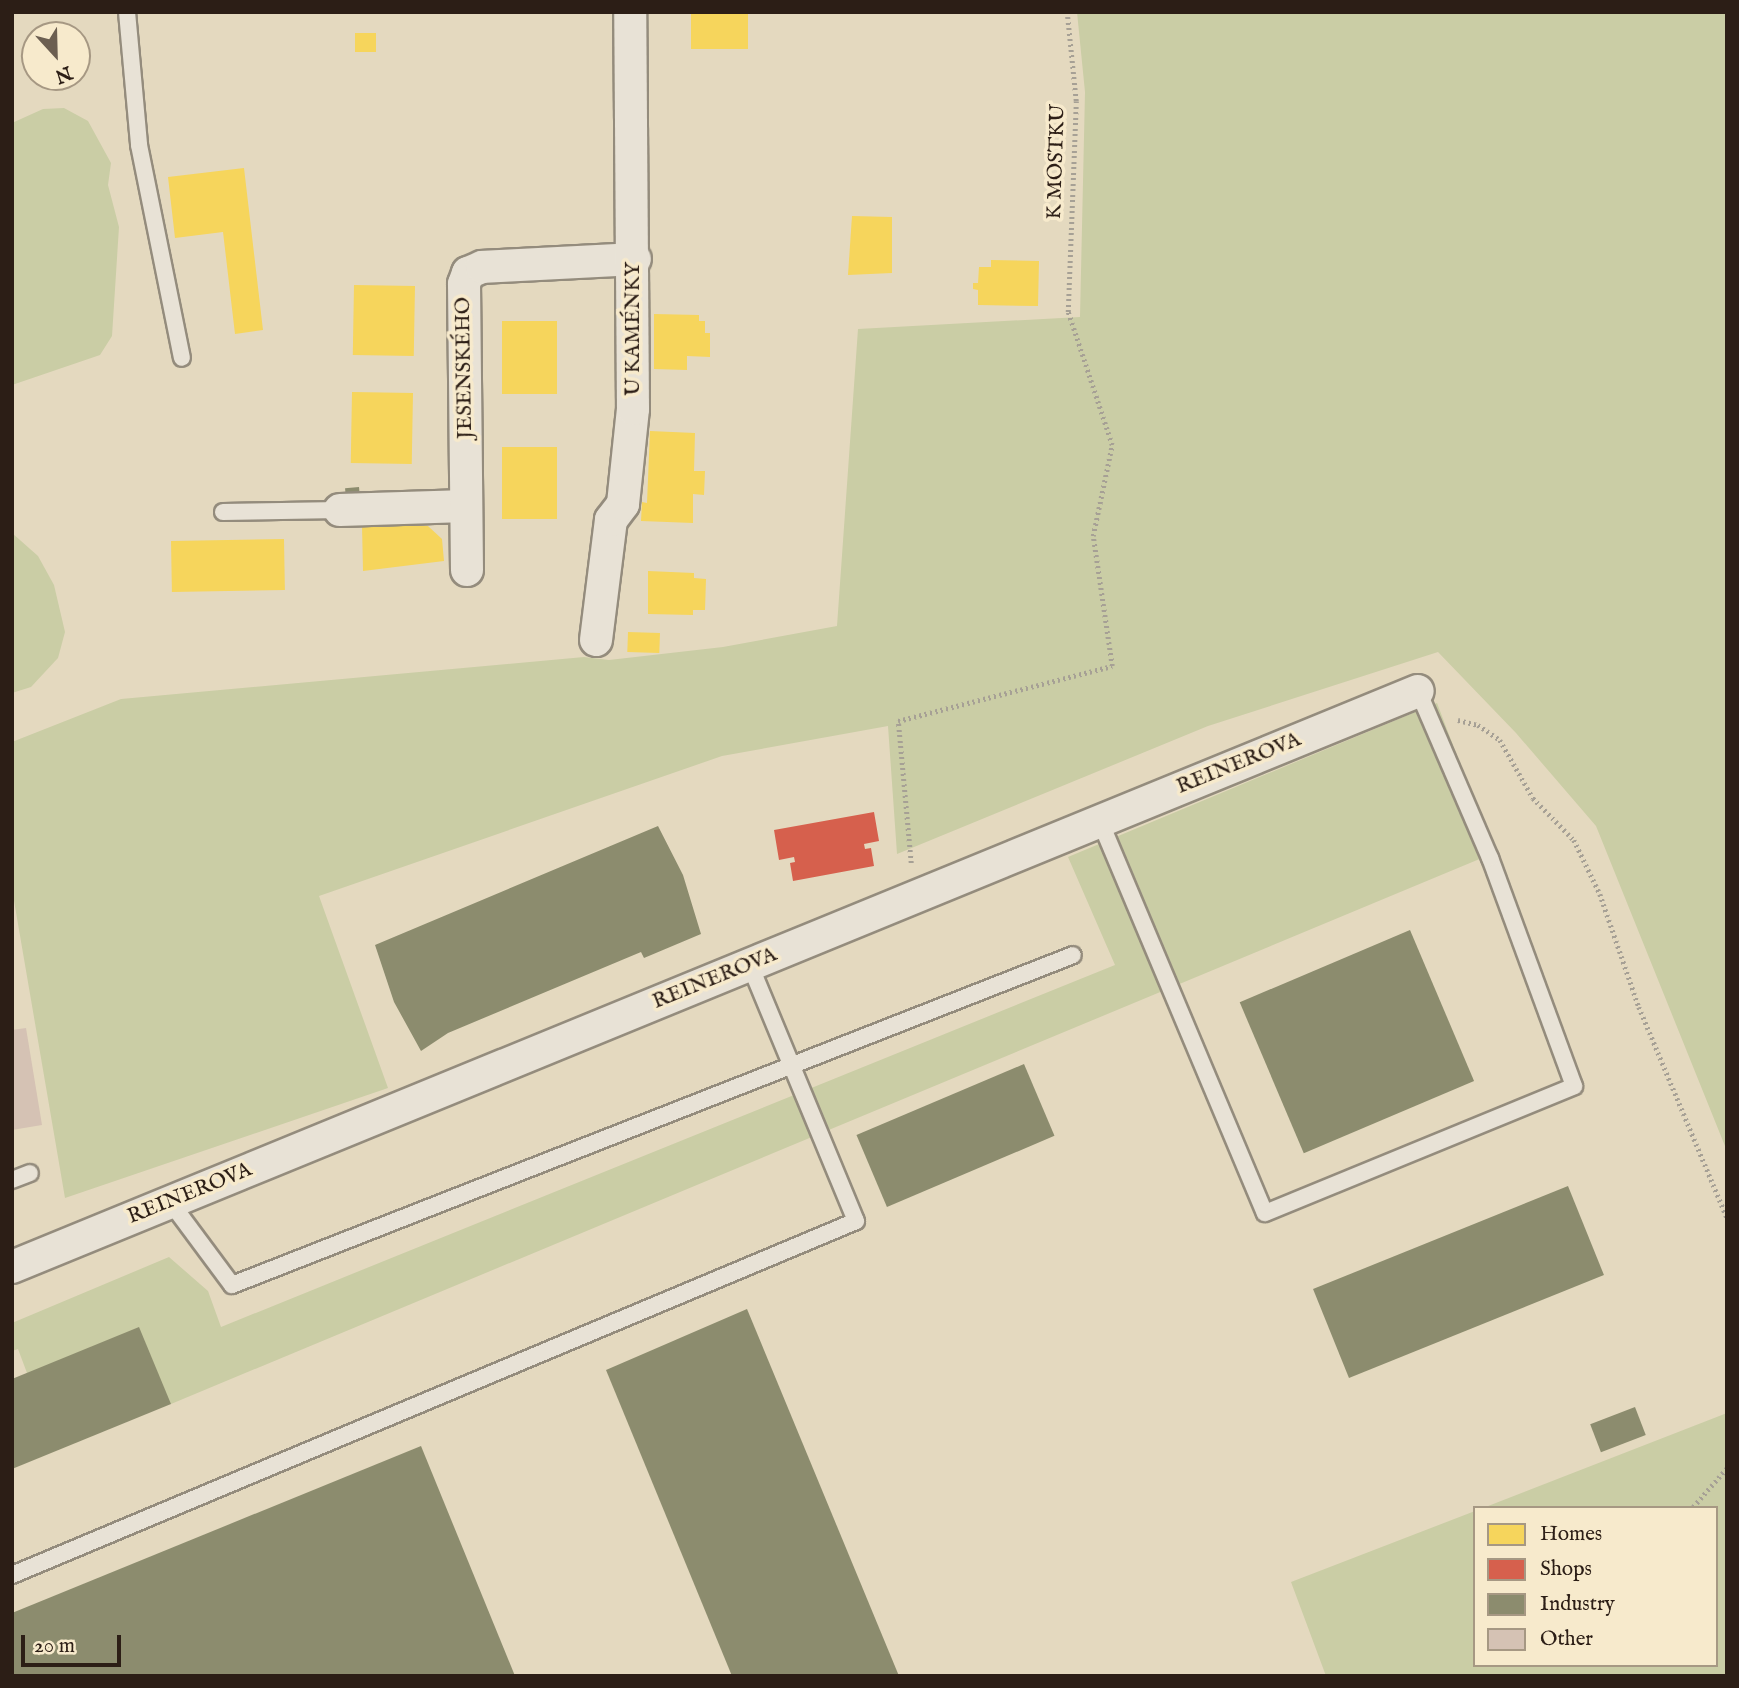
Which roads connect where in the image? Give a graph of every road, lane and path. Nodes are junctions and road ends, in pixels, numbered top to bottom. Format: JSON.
{"nodes":[{"id":1,"x":127,"y":12,"type":"edge"},
{"id":2,"x":630,"y":12,"type":"edge"},
{"id":3,"x":1067,"y":12,"type":"edge"},
{"id":4,"x":635,"y":258,"type":"junction"},
{"id":5,"x":182,"y":358,"type":"dead end"},
{"id":6,"x":466,"y":506,"type":"junction"},
{"id":7,"x":340,"y":510,"type":"joint"},
{"id":8,"x":223,"y":512,"type":"dead end"},
{"id":9,"x":467,"y":570,"type":"dead end"},
{"id":10,"x":596,"y":640,"type":"dead end"},
{"id":11,"x":1422,"y":701,"type":"junction"},
{"id":12,"x":1100,"y":821,"type":"junction"},
{"id":13,"x":915,"y":897,"type":"junction"},
{"id":14,"x":1073,"y":955,"type":"dead end"},
{"id":15,"x":750,"y":965,"type":"junction"},
{"id":16,"x":795,"y":1065,"type":"junction"},
{"id":17,"x":30,"y":1173,"type":"dead end"},
{"id":18,"x":12,"y":1180,"type":"edge"},
{"id":19,"x":171,"y":1203,"type":"junction"},
{"id":20,"x":1727,"y":1217,"type":"edge"},
{"id":21,"x":12,"y":1267,"type":"edge"},
{"id":22,"x":1727,"y":1468,"type":"edge"},
{"id":23,"x":1694,"y":1506,"type":"edge"},
{"id":24,"x":12,"y":1575,"type":"edge"}],
"edges":[{"from":1,"to":5,"type":"lane"},
{"from":2,"to":4,"type":"street","name":"U KAMÉNKY"},
{"from":3,"to":13,"type":"path","name":"K MOSTKU"},
{"from":4,"to":6,"type":"street","name":"JESENSKÉHO"},
{"from":4,"to":10,"type":"street","name":"U KAMÉNKY"},
{"from":6,"to":7,"type":"street"},
{"from":6,"to":9,"type":"street","name":"JESENSKÉHO"},
{"from":7,"to":8,"type":"lane"},
{"from":11,"to":12,"type":"street","name":"REINEROVA"},
{"from":11,"to":12,"type":"lane"},
{"from":11,"to":20,"type":"path"},
{"from":12,"to":13,"type":"street","name":"REINEROVA"},
{"from":13,"to":15,"type":"street","name":"REINEROVA"},
{"from":14,"to":16,"type":"lane"},
{"from":15,"to":16,"type":"lane"},
{"from":15,"to":19,"type":"street","name":"REINEROVA"},
{"from":16,"to":19,"type":"lane"},
{"from":16,"to":24,"type":"lane"},
{"from":17,"to":18,"type":"lane"},
{"from":19,"to":21,"type":"street","name":"REINEROVA"},
{"from":22,"to":23,"type":"path"}]}
